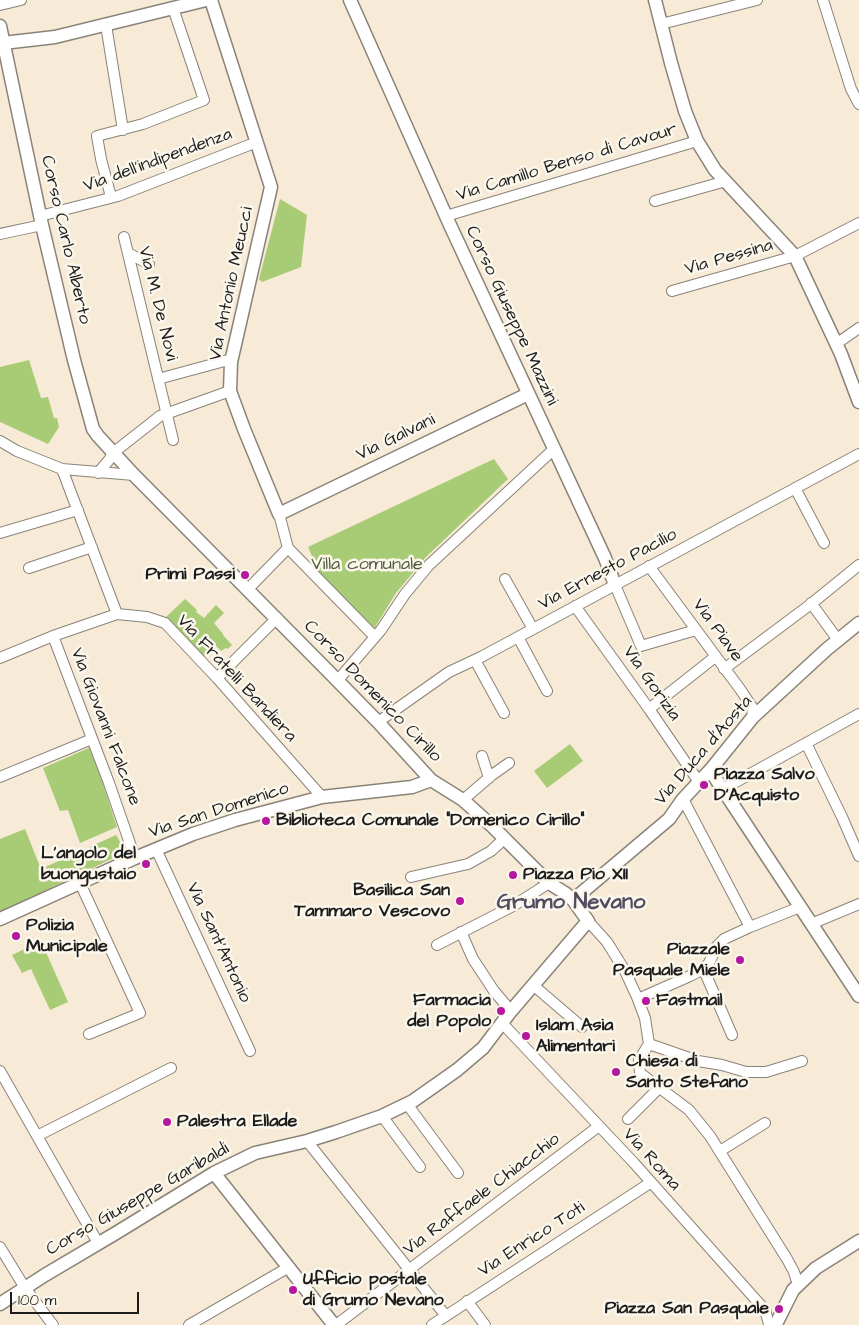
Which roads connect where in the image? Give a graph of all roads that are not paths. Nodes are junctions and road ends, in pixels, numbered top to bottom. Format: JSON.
{"nodes":[{"id":1,"x":21,"y":0,"type":"edge"},
{"id":2,"x":206,"y":0,"type":"edge"},
{"id":3,"x":211,"y":0,"type":"edge"},
{"id":4,"x":350,"y":0,"type":"edge"},
{"id":5,"x":655,"y":0,"type":"edge"},
{"id":6,"x":757,"y":0,"type":"edge"},
{"id":7,"x":824,"y":0,"type":"edge"},
{"id":8,"x":0,"y":5,"type":"edge"},
{"id":9,"x":173,"y":8,"type":"junction"},
{"id":10,"x":661,"y":24,"type":"junction"},
{"id":11,"x":106,"y":25,"type":"junction"},
{"id":12,"x":0,"y":26,"type":"edge"},
{"id":13,"x":2,"y":44,"type":"edge"},
{"id":14,"x":859,"y":104,"type":"edge"},
{"id":15,"x":123,"y":130,"type":"junction"},
{"id":16,"x":697,"y":141,"type":"junction"},
{"id":17,"x":257,"y":142,"type":"junction"},
{"id":18,"x":726,"y":181,"type":"junction"},
{"id":19,"x":111,"y":198,"type":"junction"},
{"id":20,"x":655,"y":201,"type":"dead end"},
{"id":21,"x":446,"y":216,"type":"junction"},
{"id":22,"x":41,"y":220,"type":"junction"},
{"id":23,"x":859,"y":223,"type":"edge"},
{"id":24,"x":0,"y":234,"type":"edge"},
{"id":25,"x":124,"y":237,"type":"dead end"},
{"id":26,"x":128,"y":253,"type":"junction"},
{"id":27,"x":795,"y":256,"type":"junction"},
{"id":28,"x":149,"y":264,"type":"dead end"},
{"id":29,"x":672,"y":291,"type":"dead end"},
{"id":30,"x":859,"y":328,"type":"edge"},
{"id":31,"x":836,"y":344,"type":"junction"},
{"id":32,"x":232,"y":358,"type":"junction"},
{"id":33,"x":158,"y":379,"type":"junction"},
{"id":34,"x":230,"y":391,"type":"junction"},
{"id":35,"x":528,"y":394,"type":"junction"},
{"id":36,"x":859,"y":402,"type":"edge"},
{"id":37,"x":166,"y":413,"type":"junction"},
{"id":38,"x":173,"y":440,"type":"dead end"},
{"id":39,"x":0,"y":441,"type":"edge"},
{"id":40,"x":554,"y":450,"type":"junction"},
{"id":41,"x":113,"y":453,"type":"junction"},
{"id":42,"x":859,"y":454,"type":"edge"},
{"id":43,"x":62,"y":469,"type":"junction"},
{"id":44,"x":98,"y":473,"type":"junction"},
{"id":45,"x":136,"y":476,"type":"junction"},
{"id":46,"x":796,"y":488,"type":"junction"},
{"id":47,"x":78,"y":510,"type":"junction"},
{"id":48,"x":279,"y":514,"type":"junction"},
{"id":49,"x":0,"y":533,"type":"edge"},
{"id":50,"x":824,"y":543,"type":"dead end"},
{"id":51,"x":92,"y":547,"type":"junction"},
{"id":52,"x":288,"y":548,"type":"junction"},
{"id":53,"x":859,"y":565,"type":"edge"},
{"id":54,"x":649,"y":566,"type":"junction"},
{"id":55,"x":29,"y":568,"type":"dead end"},
{"id":56,"x":505,"y":579,"type":"dead end"},
{"id":57,"x":615,"y":585,"type":"junction"},
{"id":58,"x":248,"y":589,"type":"junction"},
{"id":59,"x":811,"y":603,"type":"junction"},
{"id":60,"x":575,"y":606,"type":"junction"},
{"id":61,"x":117,"y":614,"type":"junction"},
{"id":62,"x":277,"y":618,"type":"junction"},
{"id":63,"x":859,"y":623,"type":"edge"},
{"id":64,"x":533,"y":629,"type":"junction"},
{"id":65,"x":696,"y":630,"type":"junction"},
{"id":66,"x":53,"y":636,"type":"junction"},
{"id":67,"x":375,"y":637,"type":"junction"},
{"id":68,"x":518,"y":637,"type":"junction"},
{"id":69,"x":838,"y":640,"type":"junction"},
{"id":70,"x":715,"y":657,"type":"junction"},
{"id":71,"x":0,"y":658,"type":"edge"},
{"id":72,"x":475,"y":660,"type":"junction"},
{"id":73,"x":724,"y":669,"type":"junction"},
{"id":74,"x":217,"y":678,"type":"junction"},
{"id":75,"x":338,"y":680,"type":"junction"},
{"id":76,"x":547,"y":691,"type":"dead end"},
{"id":77,"x":649,"y":709,"type":"junction"},
{"id":78,"x":504,"y":713,"type":"dead end"},
{"id":79,"x":859,"y":714,"type":"edge"},
{"id":80,"x":754,"y":717,"type":"junction"},
{"id":81,"x":378,"y":722,"type":"junction"},
{"id":82,"x":92,"y":739,"type":"junction"},
{"id":83,"x":806,"y":743,"type":"junction"},
{"id":84,"x":482,"y":756,"type":"dead end"},
{"id":85,"x":509,"y":763,"type":"dead end"},
{"id":86,"x":710,"y":770,"type":"junction"},
{"id":87,"x":0,"y":777,"type":"edge"},
{"id":88,"x":489,"y":778,"type":"junction"},
{"id":89,"x":431,"y":780,"type":"junction"},
{"id":90,"x":699,"y":782,"type":"junction"},
{"id":91,"x":723,"y":789,"type":"junction"},
{"id":92,"x":322,"y":797,"type":"junction"},
{"id":93,"x":683,"y":799,"type":"junction"},
{"id":94,"x":463,"y":800,"type":"junction"},
{"id":95,"x":505,"y":838,"type":"junction"},
{"id":96,"x":156,"y":849,"type":"junction"},
{"id":97,"x":859,"y":855,"type":"edge"},
{"id":98,"x":135,"y":858,"type":"junction"},
{"id":99,"x":411,"y":877,"type":"dead end"},
{"id":100,"x":80,"y":883,"type":"junction"},
{"id":101,"x":549,"y":883,"type":"junction"},
{"id":102,"x":569,"y":896,"type":"junction"},
{"id":103,"x":859,"y":904,"type":"edge"},
{"id":104,"x":800,"y":907,"type":"junction"},
{"id":105,"x":585,"y":917,"type":"junction"},
{"id":106,"x":0,"y":919,"type":"edge"},
{"id":107,"x":811,"y":924,"type":"junction"},
{"id":108,"x":750,"y":927,"type":"junction"},
{"id":109,"x":461,"y":932,"type":"junction"},
{"id":110,"x":437,"y":945,"type":"dead end"},
{"id":111,"x":703,"y":968,"type":"junction"},
{"id":112,"x":533,"y":985,"type":"junction"},
{"id":113,"x":859,"y":996,"type":"edge"},
{"id":114,"x":638,"y":999,"type":"junction"},
{"id":115,"x":511,"y":1011,"type":"junction"},
{"id":116,"x":502,"y":1023,"type":"junction"},
{"id":117,"x":582,"y":1027,"type":"dead end"},
{"id":118,"x":89,"y":1034,"type":"dead end"},
{"id":119,"x":732,"y":1035,"type":"dead end"},
{"id":120,"x":649,"y":1044,"type":"junction"},
{"id":121,"x":250,"y":1050,"type":"dead end"},
{"id":122,"x":802,"y":1061,"type":"dead end"},
{"id":123,"x":171,"y":1068,"type":"dead end"},
{"id":124,"x":0,"y":1071,"type":"edge"},
{"id":125,"x":659,"y":1088,"type":"junction"},
{"id":126,"x":407,"y":1104,"type":"junction"},
{"id":127,"x":382,"y":1116,"type":"junction"},
{"id":128,"x":628,"y":1120,"type":"dead end"},
{"id":129,"x":764,"y":1123,"type":"dead end"},
{"id":130,"x":599,"y":1126,"type":"junction"},
{"id":131,"x":37,"y":1136,"type":"junction"},
{"id":132,"x":307,"y":1141,"type":"junction"},
{"id":133,"x":720,"y":1151,"type":"junction"},
{"id":134,"x":420,"y":1167,"type":"dead end"},
{"id":135,"x":458,"y":1172,"type":"dead end"},
{"id":136,"x":214,"y":1173,"type":"junction"},
{"id":137,"x":650,"y":1183,"type":"junction"},
{"id":138,"x":859,"y":1241,"type":"edge"},
{"id":139,"x":98,"y":1243,"type":"junction"},
{"id":140,"x":0,"y":1247,"type":"edge"},
{"id":141,"x":288,"y":1267,"type":"junction"},
{"id":142,"x":409,"y":1270,"type":"junction"},
{"id":143,"x":798,"y":1285,"type":"junction"},
{"id":144,"x":23,"y":1286,"type":"junction"},
{"id":145,"x":467,"y":1302,"type":"junction"},
{"id":146,"x":0,"y":1304,"type":"edge"},
{"id":147,"x":446,"y":1316,"type":"junction"},
{"id":148,"x":773,"y":1324,"type":"edge"},
{"id":149,"x":53,"y":1325,"type":"edge"},
{"id":150,"x":189,"y":1325,"type":"edge"},
{"id":151,"x":335,"y":1325,"type":"edge"},
{"id":152,"x":432,"y":1325,"type":"edge"},
{"id":153,"x":485,"y":1325,"type":"edge"}],
"edges":[{"from":1,"to":8,"type":"street"},
{"from":2,"to":9,"type":"street"},
{"from":3,"to":17,"type":"street","name":"Via Antonio Meucci"},
{"from":4,"to":21,"type":"street","name":"Corso Giuseppe Mazzini"},
{"from":5,"to":10,"type":"street"},
{"from":6,"to":10,"type":"street"},
{"from":7,"to":14,"type":"street"},
{"from":9,"to":11,"type":"street"},
{"from":9,"to":15,"type":"street"},
{"from":10,"to":16,"type":"street"},
{"from":11,"to":13,"type":"street"},
{"from":11,"to":15,"type":"street"},
{"from":12,"to":13,"type":"street","name":"Corso Carlo Alberto"},
{"from":13,"to":22,"type":"street","name":"Corso Carlo Alberto"},
{"from":15,"to":19,"type":"street"},
{"from":16,"to":18,"type":"street"},
{"from":16,"to":21,"type":"street","name":"Via Camillo Benso di Cavour"},
{"from":17,"to":19,"type":"street","name":"Via dell'indipendenza"},
{"from":17,"to":32,"type":"street","name":"Via Antonio Meucci"},
{"from":18,"to":20,"type":"street"},
{"from":18,"to":27,"type":"street"},
{"from":19,"to":22,"type":"street","name":"Via dell'indipendenza"},
{"from":21,"to":35,"type":"street","name":"Corso Giuseppe Mazzini"},
{"from":22,"to":24,"type":"street","name":"Via dell'indipendenza"},
{"from":22,"to":41,"type":"street","name":"Corso Carlo Alberto"},
{"from":23,"to":27,"type":"street","name":"Via Pessina"},
{"from":25,"to":26,"type":"street","name":"Via M. De Novi"},
{"from":26,"to":28,"type":"street"},
{"from":26,"to":33,"type":"street","name":"Via M. De Novi"},
{"from":27,"to":29,"type":"street","name":"Via Pessina"},
{"from":27,"to":31,"type":"street"},
{"from":30,"to":31,"type":"street"},
{"from":31,"to":36,"type":"street"},
{"from":32,"to":33,"type":"street","name":"Via M. De Novi"},
{"from":32,"to":34,"type":"street","name":"Via Antonio Meucci"},
{"from":33,"to":37,"type":"street","name":"Via M. De Novi"},
{"from":34,"to":37,"type":"street"},
{"from":34,"to":48,"type":"street","name":"Via Antonio Meucci"},
{"from":35,"to":40,"type":"street","name":"Corso Giuseppe Mazzini"},
{"from":35,"to":48,"type":"street","name":"Via Galvani"},
{"from":37,"to":38,"type":"street"},
{"from":37,"to":41,"type":"street"},
{"from":39,"to":43,"type":"street"},
{"from":40,"to":57,"type":"street","name":"Corso Giuseppe Mazzini"},
{"from":40,"to":67,"type":"street"},
{"from":41,"to":44,"type":"street"},
{"from":41,"to":45,"type":"street","name":"Corso Carlo Alberto"},
{"from":42,"to":46,"type":"street","name":"Via Ernesto Pacilio"},
{"from":43,"to":44,"type":"street"},
{"from":43,"to":47,"type":"street"},
{"from":44,"to":45,"type":"street"},
{"from":45,"to":58,"type":"street","name":"Corso Domenico Cirillo"},
{"from":46,"to":50,"type":"street"},
{"from":46,"to":54,"type":"street","name":"Via Ernesto Pacilio"},
{"from":47,"to":49,"type":"street"},
{"from":47,"to":51,"type":"street"},
{"from":48,"to":52,"type":"street","name":"Via Antonio Meucci"},
{"from":51,"to":55,"type":"street"},
{"from":51,"to":61,"type":"street"},
{"from":52,"to":58,"type":"street"},
{"from":52,"to":67,"type":"street"},
{"from":53,"to":59,"type":"street"},
{"from":54,"to":57,"type":"street","name":"Via Ernesto Pacilio"},
{"from":54,"to":65,"type":"street","name":"Via Piave"},
{"from":56,"to":64,"type":"street"},
{"from":57,"to":60,"type":"street","name":"Via Ernesto Pacilio"},
{"from":57,"to":65,"type":"street","name":"Corso Giuseppe Mazzini"},
{"from":58,"to":62,"type":"street","name":"Corso Domenico Cirillo"},
{"from":59,"to":69,"type":"street"},
{"from":59,"to":73,"type":"street"},
{"from":60,"to":64,"type":"street","name":"Via Ernesto Pacilio"},
{"from":60,"to":77,"type":"street","name":"Via Gorizia"},
{"from":61,"to":66,"type":"street","name":"Via Fratelli Bandiera"},
{"from":61,"to":74,"type":"street","name":"Via Fratelli Bandiera"},
{"from":62,"to":74,"type":"street"},
{"from":62,"to":75,"type":"street","name":"Corso Domenico Cirillo"},
{"from":63,"to":69,"type":"street","name":"Via Duca d'Aosta"},
{"from":64,"to":68,"type":"street","name":"Via Ernesto Pacilio"},
{"from":65,"to":70,"type":"street","name":"Via Piave"},
{"from":66,"to":71,"type":"street","name":"Via Fratelli Bandiera"},
{"from":66,"to":82,"type":"street","name":"Via Giovanni Falcone"},
{"from":67,"to":75,"type":"street"},
{"from":68,"to":72,"type":"street","name":"Via Ernesto Pacilio"},
{"from":68,"to":76,"type":"street"},
{"from":69,"to":80,"type":"street","name":"Via Duca d'Aosta"},
{"from":70,"to":73,"type":"street","name":"Via Piave"},
{"from":70,"to":77,"type":"street"},
{"from":72,"to":78,"type":"street"},
{"from":72,"to":81,"type":"street","name":"Via Ernesto Pacilio"},
{"from":73,"to":80,"type":"street","name":"Via Piave"},
{"from":74,"to":92,"type":"street","name":"Via Fratelli Bandiera"},
{"from":75,"to":81,"type":"street","name":"Corso Domenico Cirillo"},
{"from":77,"to":90,"type":"street","name":"Via Gorizia"},
{"from":79,"to":83,"type":"street"},
{"from":80,"to":86,"type":"street","name":"Via Duca d'Aosta"},
{"from":81,"to":89,"type":"street","name":"Corso Domenico Cirillo"},
{"from":82,"to":87,"type":"street"},
{"from":82,"to":98,"type":"street","name":"Via Giovanni Falcone"},
{"from":83,"to":91,"type":"street"},
{"from":83,"to":97,"type":"street"},
{"from":84,"to":88,"type":"street"},
{"from":85,"to":88,"type":"street"},
{"from":86,"to":90,"type":"street","name":"Via Duca d'Aosta"},
{"from":86,"to":91,"type":"street"},
{"from":88,"to":94,"type":"street"},
{"from":89,"to":92,"type":"street","name":"Via San Domenico"},
{"from":89,"to":94,"type":"street","name":"Corso Domenico Cirillo"},
{"from":90,"to":93,"type":"street","name":"Via Duca d'Aosta"},
{"from":91,"to":104,"type":"street"},
{"from":92,"to":96,"type":"street","name":"Via San Domenico"},
{"from":93,"to":102,"type":"street","name":"Via Duca d'Aosta"},
{"from":93,"to":108,"type":"street"},
{"from":94,"to":95,"type":"street","name":"Corso Domenico Cirillo"},
{"from":95,"to":99,"type":"street"},
{"from":95,"to":101,"type":"street","name":"Corso Domenico Cirillo"},
{"from":96,"to":98,"type":"street","name":"Via San Domenico"},
{"from":96,"to":121,"type":"street","name":"Via Sant'Antonio"},
{"from":98,"to":100,"type":"street","name":"Via San Domenico"},
{"from":100,"to":106,"type":"street","name":"Via San Domenico"},
{"from":100,"to":118,"type":"street"},
{"from":101,"to":102,"type":"street","name":"Corso Domenico Cirillo"},
{"from":101,"to":109,"type":"street"},
{"from":102,"to":105,"type":"street","name":"Corso Domenico Cirillo"},
{"from":103,"to":107,"type":"street"},
{"from":104,"to":107,"type":"street"},
{"from":104,"to":108,"type":"street"},
{"from":105,"to":112,"type":"street","name":"Corso Giuseppe Garibaldi"},
{"from":105,"to":114,"type":"street"},
{"from":107,"to":113,"type":"street"},
{"from":108,"to":111,"type":"street"},
{"from":109,"to":110,"type":"street"},
{"from":109,"to":115,"type":"street"},
{"from":111,"to":114,"type":"street"},
{"from":111,"to":119,"type":"street"},
{"from":112,"to":115,"type":"street","name":"Corso Giuseppe Garibaldi"},
{"from":112,"to":117,"type":"street"},
{"from":114,"to":120,"type":"street"},
{"from":115,"to":116,"type":"street","name":"Corso Giuseppe Garibaldi"},
{"from":116,"to":126,"type":"street","name":"Corso Giuseppe Garibaldi"},
{"from":116,"to":130,"type":"street","name":"Via Roma"},
{"from":120,"to":122,"type":"street"},
{"from":120,"to":125,"type":"street"},
{"from":123,"to":131,"type":"street"},
{"from":124,"to":131,"type":"street"},
{"from":125,"to":128,"type":"street"},
{"from":125,"to":133,"type":"street"},
{"from":126,"to":127,"type":"street","name":"Corso Giuseppe Garibaldi"},
{"from":126,"to":135,"type":"street"},
{"from":127,"to":132,"type":"street","name":"Corso Giuseppe Garibaldi"},
{"from":127,"to":134,"type":"street"},
{"from":129,"to":133,"type":"street"},
{"from":130,"to":137,"type":"street","name":"Via Roma"},
{"from":130,"to":142,"type":"street","name":"Via Raffaele Chiacchio"},
{"from":131,"to":139,"type":"street"},
{"from":132,"to":136,"type":"street","name":"Corso Giuseppe Garibaldi"},
{"from":132,"to":142,"type":"street"},
{"from":133,"to":143,"type":"street"},
{"from":136,"to":139,"type":"street","name":"Corso Giuseppe Garibaldi"},
{"from":136,"to":141,"type":"street"},
{"from":137,"to":145,"type":"street","name":"Via Enrico Toti"},
{"from":137,"to":148,"type":"street","name":"Via Roma"},
{"from":138,"to":143,"type":"street"},
{"from":139,"to":144,"type":"street","name":"Corso Giuseppe Garibaldi"},
{"from":140,"to":144,"type":"street"},
{"from":141,"to":150,"type":"street"},
{"from":141,"to":151,"type":"street"},
{"from":142,"to":147,"type":"street"},
{"from":142,"to":151,"type":"street","name":"Via Raffaele Chiacchio"},
{"from":143,"to":148,"type":"street"},
{"from":144,"to":146,"type":"street","name":"Corso Giuseppe Garibaldi"},
{"from":144,"to":149,"type":"street"},
{"from":145,"to":147,"type":"street","name":"Via Enrico Toti"},
{"from":145,"to":153,"type":"street"},
{"from":147,"to":152,"type":"street","name":"Via Enrico Toti"}]}
